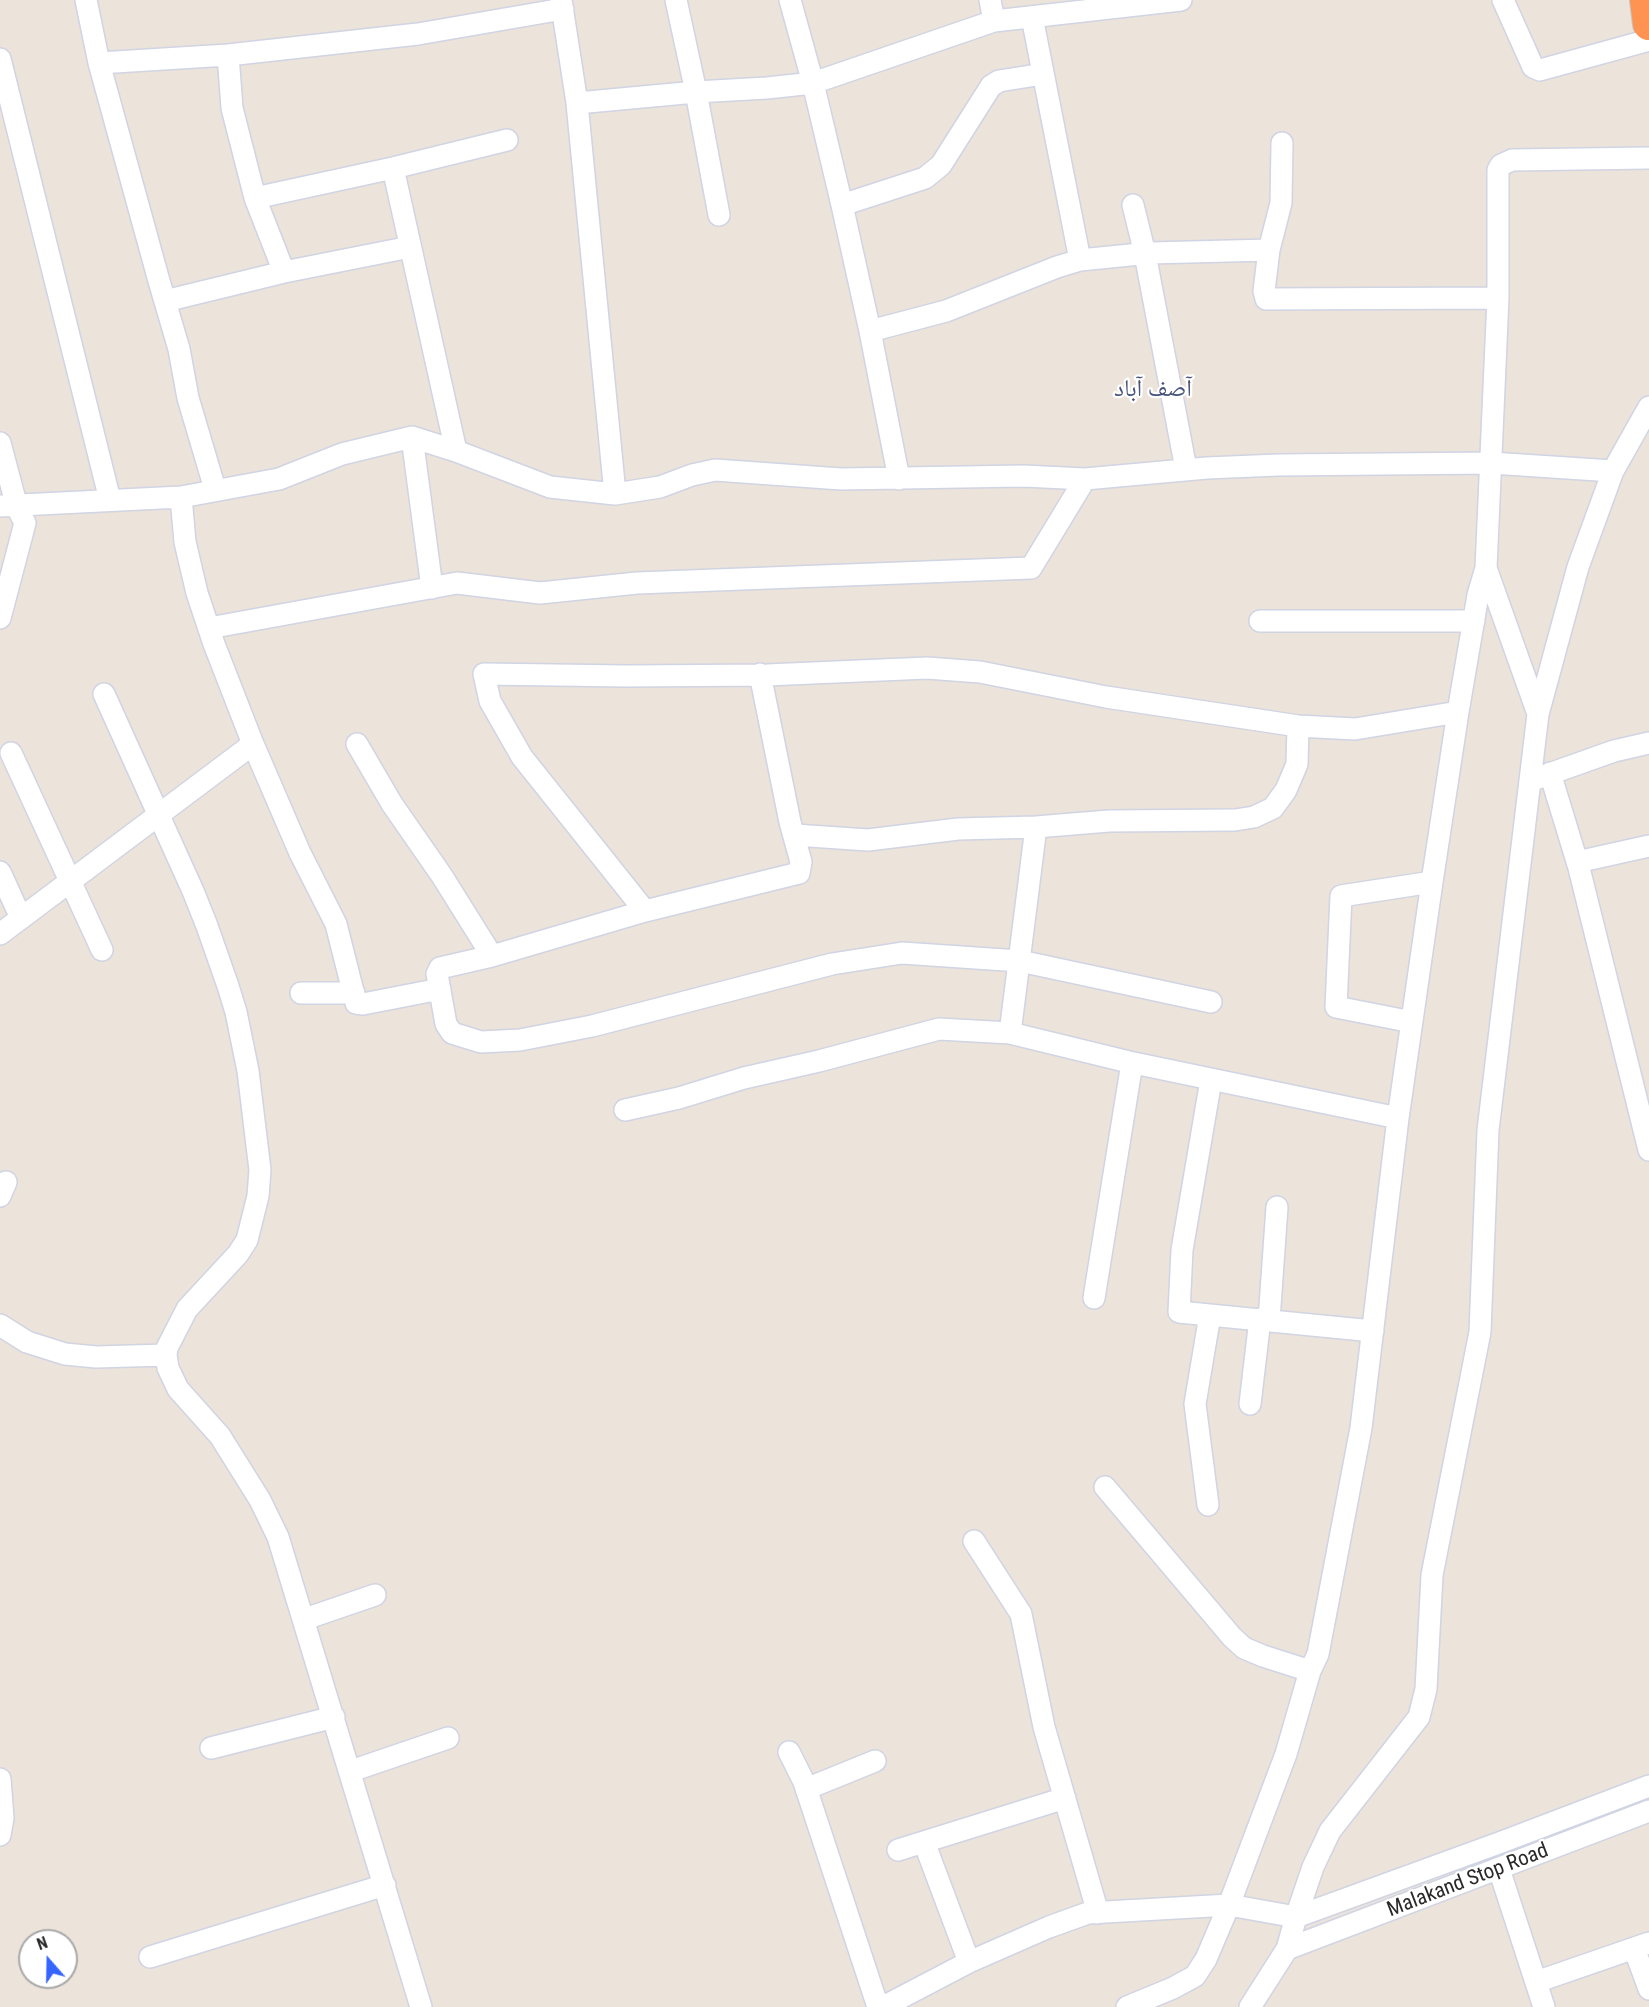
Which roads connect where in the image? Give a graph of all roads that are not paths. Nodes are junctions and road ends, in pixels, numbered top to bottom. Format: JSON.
{"nodes":[{"id":1,"x":86,"y":0,"type":"edge"},
{"id":2,"x":676,"y":0,"type":"edge"},
{"id":3,"x":790,"y":0,"type":"edge"},
{"id":4,"x":990,"y":0,"type":"edge"},
{"id":5,"x":1181,"y":0,"type":"edge"},
{"id":6,"x":1503,"y":0,"type":"edge"},
{"id":7,"x":1646,"y":0,"type":"edge"},
{"id":8,"x":562,"y":4,"type":"edge"},
{"id":9,"x":1086,"y":5,"type":"edge"},
{"id":10,"x":1032,"y":17,"type":"junction"},
{"id":11,"x":994,"y":21,"type":"junction"},
{"id":12,"x":1649,"y":24,"type":"edge"},
{"id":13,"x":1649,"y":40,"type":"edge"},
{"id":14,"x":228,"y":55,"type":"junction"},
{"id":15,"x":0,"y":59,"type":"edge"},
{"id":16,"x":99,"y":63,"type":"junction"},
{"id":17,"x":1043,"y":74,"type":"junction"},
{"id":18,"x":813,"y":83,"type":"junction"},
{"id":19,"x":696,"y":92,"type":"junction"},
{"id":20,"x":577,"y":103,"type":"junction"},
{"id":21,"x":507,"y":140,"type":"dead end"},
{"id":22,"x":1282,"y":143,"type":"dead end"},
{"id":23,"x":1649,"y":158,"type":"edge"},
{"id":24,"x":393,"y":168,"type":"junction"},
{"id":25,"x":255,"y":198,"type":"junction"},
{"id":26,"x":842,"y":205,"type":"junction"},
{"id":27,"x":1133,"y":205,"type":"dead end"},
{"id":28,"x":719,"y":214,"type":"dead end"},
{"id":29,"x":410,"y":247,"type":"junction"},
{"id":30,"x":1269,"y":250,"type":"junction"},
{"id":31,"x":1145,"y":254,"type":"junction"},
{"id":32,"x":1080,"y":260,"type":"junction"},
{"id":33,"x":284,"y":272,"type":"junction"},
{"id":34,"x":1498,"y":298,"type":"junction"},
{"id":35,"x":165,"y":301,"type":"junction"},
{"id":36,"x":870,"y":331,"type":"junction"},
{"id":37,"x":1649,"y":407,"type":"edge"},
{"id":38,"x":412,"y":437,"type":"junction"},
{"id":39,"x":0,"y":443,"type":"edge"},
{"id":40,"x":456,"y":451,"type":"junction"},
{"id":41,"x":1491,"y":464,"type":"junction"},
{"id":42,"x":1186,"y":470,"type":"junction"},
{"id":43,"x":1613,"y":471,"type":"junction"},
{"id":44,"x":899,"y":478,"type":"junction"},
{"id":45,"x":1085,"y":479,"type":"junction"},
{"id":46,"x":214,"y":489,"type":"junction"},
{"id":47,"x":615,"y":494,"type":"junction"},
{"id":48,"x":181,"y":497,"type":"junction"},
{"id":49,"x":110,"y":500,"type":"junction"},
{"id":50,"x":8,"y":506,"type":"edge"},
{"id":51,"x":1486,"y":568,"type":"junction"},
{"id":52,"x":432,"y":588,"type":"junction"},
{"id":53,"x":0,"y":618,"type":"edge"},
{"id":54,"x":1260,"y":621,"type":"dead end"},
{"id":55,"x":1474,"y":621,"type":"junction"},
{"id":56,"x":209,"y":628,"type":"junction"},
{"id":57,"x":760,"y":674,"type":"junction"},
{"id":58,"x":104,"y":694,"type":"dead end"},
{"id":59,"x":1458,"y":712,"type":"junction"},
{"id":60,"x":1538,"y":714,"type":"junction"},
{"id":61,"x":1298,"y":726,"type":"junction"},
{"id":62,"x":1649,"y":743,"type":"edge"},
{"id":63,"x":253,"y":744,"type":"junction"},
{"id":64,"x":357,"y":744,"type":"dead end"},
{"id":65,"x":11,"y":753,"type":"dead end"},
{"id":66,"x":1550,"y":773,"type":"junction"},
{"id":67,"x":1529,"y":782,"type":"junction"},
{"id":68,"x":158,"y":815,"type":"junction"},
{"id":69,"x":1036,"y":827,"type":"junction"},
{"id":70,"x":795,"y":835,"type":"junction"},
{"id":71,"x":1649,"y":846,"type":"edge"},
{"id":72,"x":1577,"y":862,"type":"junction"},
{"id":73,"x":0,"y":872,"type":"edge"},
{"id":74,"x":71,"y":881,"type":"junction"},
{"id":75,"x":1432,"y":882,"type":"junction"},
{"id":76,"x":645,"y":911,"type":"junction"},
{"id":77,"x":21,"y":918,"type":"junction"},
{"id":78,"x":0,"y":934,"type":"edge"},
{"id":79,"x":102,"y":950,"type":"dead end"},
{"id":80,"x":492,"y":956,"type":"junction"},
{"id":81,"x":1020,"y":961,"type":"junction"},
{"id":82,"x":440,"y":989,"type":"junction"},
{"id":83,"x":301,"y":993,"type":"dead end"},
{"id":84,"x":354,"y":993,"type":"junction"},
{"id":85,"x":1211,"y":1002,"type":"dead end"},
{"id":86,"x":1412,"y":1022,"type":"junction"},
{"id":87,"x":1010,"y":1034,"type":"junction"},
{"id":88,"x":1132,"y":1063,"type":"junction"},
{"id":89,"x":1210,"y":1080,"type":"junction"},
{"id":90,"x":625,"y":1110,"type":"dead end"},
{"id":91,"x":1398,"y":1118,"type":"junction"},
{"id":92,"x":1649,"y":1150,"type":"edge"},
{"id":93,"x":1277,"y":1207,"type":"dead end"},
{"id":94,"x":1094,"y":1298,"type":"dead end"},
{"id":95,"x":1210,"y":1315,"type":"junction"},
{"id":96,"x":1265,"y":1320,"type":"junction"},
{"id":97,"x":0,"y":1325,"type":"edge"},
{"id":98,"x":1372,"y":1330,"type":"junction"},
{"id":99,"x":166,"y":1355,"type":"junction"},
{"id":100,"x":1250,"y":1404,"type":"dead end"},
{"id":101,"x":1105,"y":1486,"type":"dead end"},
{"id":102,"x":1208,"y":1505,"type":"dead end"},
{"id":103,"x":974,"y":1541,"type":"dead end"},
{"id":104,"x":375,"y":1595,"type":"dead end"},
{"id":105,"x":304,"y":1619,"type":"junction"},
{"id":106,"x":1310,"y":1671,"type":"junction"},
{"id":107,"x":334,"y":1717,"type":"junction"},
{"id":108,"x":448,"y":1738,"type":"dead end"},
{"id":109,"x":211,"y":1748,"type":"dead end"},
{"id":110,"x":789,"y":1752,"type":"dead end"},
{"id":111,"x":875,"y":1761,"type":"dead end"},
{"id":112,"x":351,"y":1771,"type":"junction"},
{"id":113,"x":0,"y":1779,"type":"edge"},
{"id":114,"x":1649,"y":1786,"type":"edge"},
{"id":115,"x":806,"y":1789,"type":"junction"},
{"id":116,"x":1065,"y":1798,"type":"junction"},
{"id":117,"x":1649,"y":1811,"type":"edge"},
{"id":118,"x":0,"y":1835,"type":"edge"},
{"id":119,"x":924,"y":1842,"type":"junction"},
{"id":120,"x":898,"y":1850,"type":"dead end"},
{"id":121,"x":1499,"y":1869,"type":"junction"},
{"id":122,"x":385,"y":1885,"type":"junction"},
{"id":123,"x":1229,"y":1905,"type":"junction"},
{"id":124,"x":1098,"y":1912,"type":"junction"},
{"id":125,"x":1296,"y":1917,"type":"junction"},
{"id":126,"x":1642,"y":1946,"type":"edge"},
{"id":127,"x":1287,"y":1949,"type":"junction"},
{"id":128,"x":150,"y":1957,"type":"dead end"},
{"id":129,"x":969,"y":1962,"type":"junction"},
{"id":130,"x":1536,"y":1982,"type":"junction"},
{"id":131,"x":1649,"y":1989,"type":"edge"},
{"id":132,"x":421,"y":2007,"type":"edge"},
{"id":133,"x":881,"y":2007,"type":"edge"},
{"id":134,"x":1127,"y":2007,"type":"edge"},
{"id":135,"x":1250,"y":2007,"type":"edge"},
{"id":136,"x":1544,"y":2007,"type":"edge"}],
"edges":[{"from":1,"to":16,"type":"street"},
{"from":2,"to":19,"type":"street"},
{"from":3,"to":18,"type":"street"},
{"from":4,"to":11,"type":"street"},
{"from":5,"to":9,"type":"street"},
{"from":6,"to":13,"type":"street"},
{"from":7,"to":12,"type":"highway"},
{"from":8,"to":14,"type":"street"},
{"from":8,"to":20,"type":"street"},
{"from":9,"to":10,"type":"street"},
{"from":10,"to":11,"type":"street"},
{"from":10,"to":17,"type":"street"},
{"from":11,"to":18,"type":"street"},
{"from":14,"to":16,"type":"street"},
{"from":14,"to":25,"type":"street"},
{"from":15,"to":49,"type":"street"},
{"from":16,"to":35,"type":"street"},
{"from":17,"to":26,"type":"street"},
{"from":17,"to":32,"type":"street"},
{"from":18,"to":19,"type":"street"},
{"from":18,"to":26,"type":"street"},
{"from":19,"to":20,"type":"street"},
{"from":19,"to":28,"type":"street"},
{"from":20,"to":47,"type":"street"},
{"from":21,"to":24,"type":"street"},
{"from":22,"to":30,"type":"street"},
{"from":23,"to":34,"type":"street"},
{"from":24,"to":25,"type":"street"},
{"from":24,"to":29,"type":"street"},
{"from":25,"to":33,"type":"street"},
{"from":26,"to":36,"type":"street"},
{"from":27,"to":31,"type":"street"},
{"from":29,"to":33,"type":"street"},
{"from":29,"to":40,"type":"street"},
{"from":30,"to":31,"type":"street"},
{"from":30,"to":34,"type":"street"},
{"from":31,"to":32,"type":"street"},
{"from":31,"to":42,"type":"street"},
{"from":32,"to":36,"type":"street"},
{"from":33,"to":35,"type":"street"},
{"from":34,"to":41,"type":"street"},
{"from":35,"to":46,"type":"street"},
{"from":36,"to":44,"type":"street"},
{"from":37,"to":43,"type":"street"},
{"from":38,"to":40,"type":"street"},
{"from":38,"to":46,"type":"street"},
{"from":38,"to":52,"type":"street"},
{"from":39,"to":50,"type":"street"},
{"from":40,"to":47,"type":"street"},
{"from":41,"to":42,"type":"street"},
{"from":41,"to":43,"type":"street"},
{"from":41,"to":51,"type":"street"},
{"from":42,"to":45,"type":"street"},
{"from":43,"to":60,"type":"street"},
{"from":44,"to":45,"type":"street"},
{"from":44,"to":47,"type":"street"},
{"from":45,"to":52,"type":"street"},
{"from":46,"to":48,"type":"street"},
{"from":48,"to":49,"type":"street"},
{"from":48,"to":56,"type":"street"},
{"from":49,"to":50,"type":"street"},
{"from":50,"to":53,"type":"street"},
{"from":51,"to":55,"type":"street"},
{"from":51,"to":60,"type":"street"},
{"from":52,"to":56,"type":"street"},
{"from":54,"to":55,"type":"street"},
{"from":55,"to":59,"type":"street"},
{"from":56,"to":63,"type":"street"},
{"from":57,"to":61,"type":"street"},
{"from":57,"to":70,"type":"street"},
{"from":57,"to":76,"type":"street"},
{"from":58,"to":68,"type":"street"},
{"from":59,"to":61,"type":"street"},
{"from":59,"to":75,"type":"street"},
{"from":60,"to":67,"type":"street"},
{"from":61,"to":69,"type":"street"},
{"from":62,"to":66,"type":"street"},
{"from":63,"to":68,"type":"street"},
{"from":63,"to":84,"type":"street"},
{"from":64,"to":80,"type":"street"},
{"from":65,"to":74,"type":"street"},
{"from":66,"to":67,"type":"street"},
{"from":66,"to":72,"type":"street"},
{"from":67,"to":125,"type":"street"},
{"from":68,"to":74,"type":"street"},
{"from":68,"to":99,"type":"street"},
{"from":69,"to":70,"type":"street"},
{"from":69,"to":81,"type":"street"},
{"from":70,"to":76,"type":"street"},
{"from":71,"to":72,"type":"street"},
{"from":72,"to":92,"type":"street"},
{"from":73,"to":77,"type":"street"},
{"from":74,"to":77,"type":"street"},
{"from":74,"to":79,"type":"street"},
{"from":75,"to":86,"type":"street"},
{"from":75,"to":86,"type":"street"},
{"from":76,"to":80,"type":"street"},
{"from":77,"to":78,"type":"street"},
{"from":80,"to":82,"type":"street"},
{"from":81,"to":82,"type":"street"},
{"from":81,"to":85,"type":"street"},
{"from":81,"to":87,"type":"street"},
{"from":82,"to":84,"type":"street"},
{"from":83,"to":84,"type":"street"},
{"from":86,"to":91,"type":"street"},
{"from":87,"to":88,"type":"street"},
{"from":87,"to":90,"type":"street"},
{"from":88,"to":89,"type":"street"},
{"from":88,"to":94,"type":"street"},
{"from":89,"to":91,"type":"street"},
{"from":89,"to":95,"type":"street"},
{"from":91,"to":98,"type":"street"},
{"from":93,"to":96,"type":"street"},
{"from":95,"to":96,"type":"street"},
{"from":95,"to":102,"type":"street"},
{"from":96,"to":98,"type":"street"},
{"from":96,"to":100,"type":"street"},
{"from":97,"to":99,"type":"street"},
{"from":98,"to":106,"type":"street"},
{"from":99,"to":105,"type":"street"},
{"from":101,"to":106,"type":"street"},
{"from":103,"to":116,"type":"street"},
{"from":104,"to":105,"type":"street"},
{"from":105,"to":107,"type":"street"},
{"from":106,"to":123,"type":"street"},
{"from":107,"to":109,"type":"street"},
{"from":107,"to":112,"type":"street"},
{"from":108,"to":112,"type":"street"},
{"from":110,"to":115,"type":"street"},
{"from":111,"to":115,"type":"street"},
{"from":112,"to":122,"type":"street"},
{"from":113,"to":118,"type":"street"},
{"from":114,"to":125,"type":"street"},
{"from":115,"to":133,"type":"street"},
{"from":116,"to":119,"type":"street"},
{"from":116,"to":124,"type":"street"},
{"from":117,"to":121,"type":"street","name":"Malakand Stop Road"},
{"from":119,"to":120,"type":"street"},
{"from":119,"to":129,"type":"street"},
{"from":121,"to":127,"type":"street","name":"Malakand Stop Road"},
{"from":121,"to":130,"type":"street"},
{"from":122,"to":128,"type":"street"},
{"from":122,"to":132,"type":"street"},
{"from":123,"to":124,"type":"street"},
{"from":123,"to":125,"type":"street"},
{"from":123,"to":134,"type":"street"},
{"from":124,"to":129,"type":"street"},
{"from":125,"to":127,"type":"street"},
{"from":126,"to":130,"type":"street"},
{"from":126,"to":131,"type":"street"},
{"from":127,"to":135,"type":"street"},
{"from":129,"to":133,"type":"street"},
{"from":130,"to":136,"type":"street"}]}
